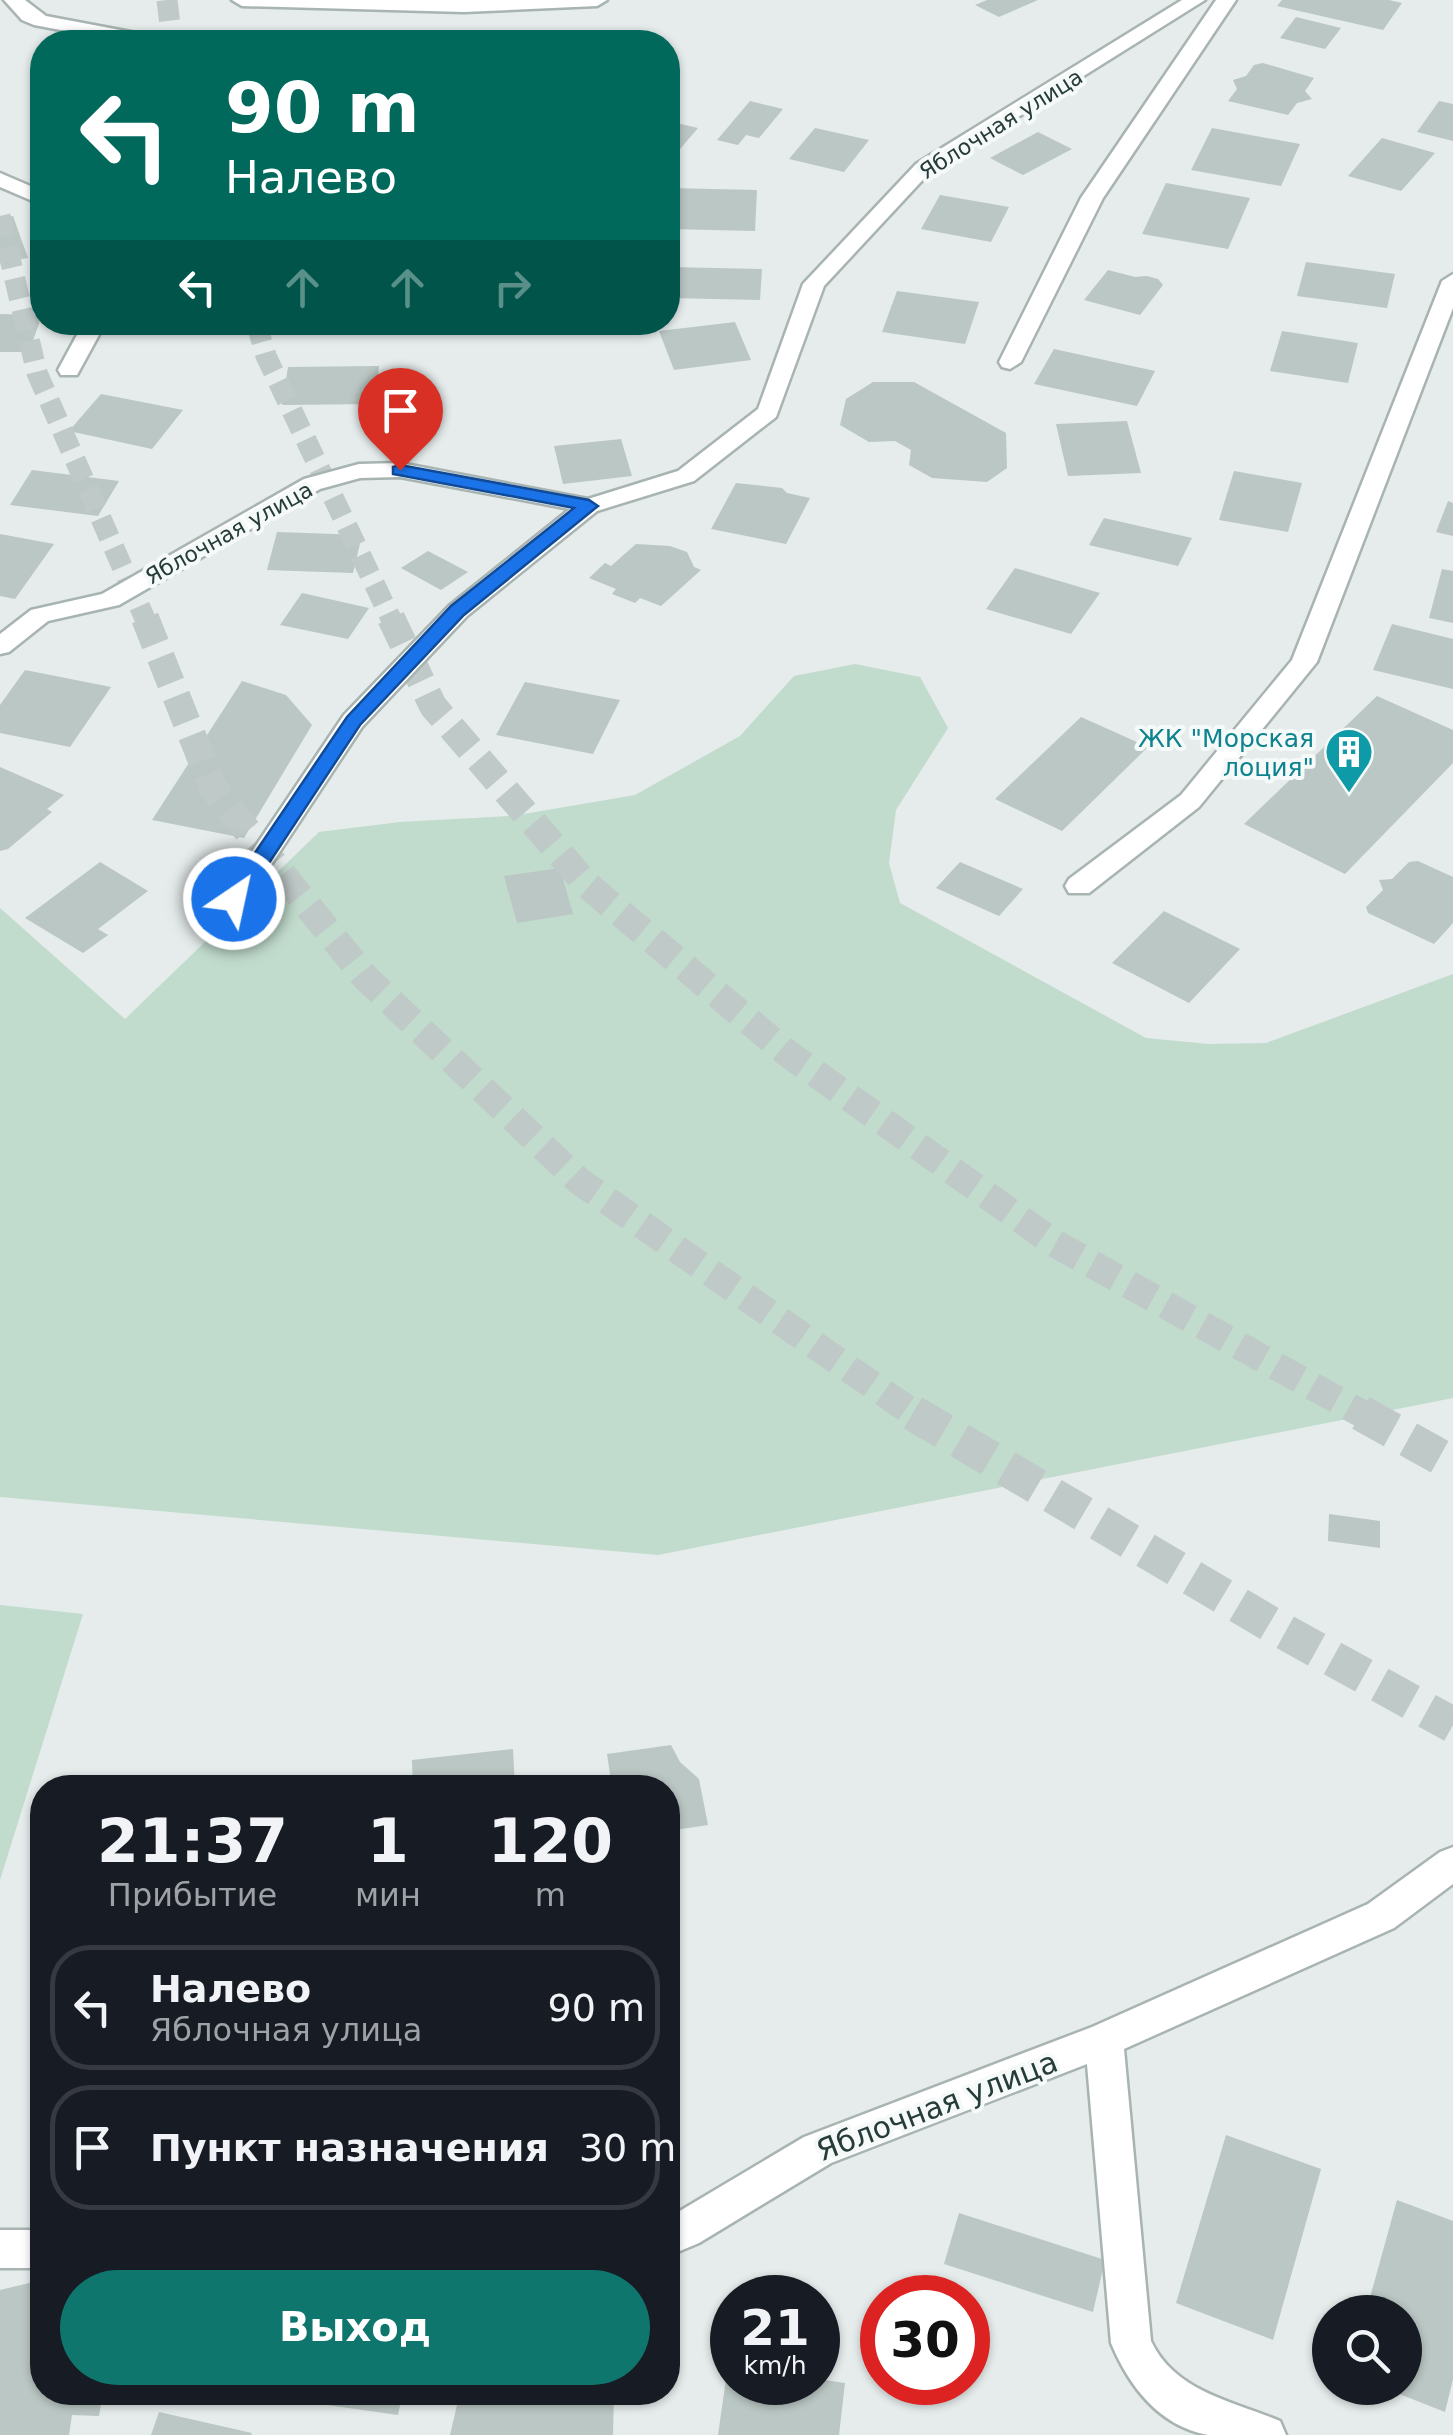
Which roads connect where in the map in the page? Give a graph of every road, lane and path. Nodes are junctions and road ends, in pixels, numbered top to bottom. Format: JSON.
{"nodes":[{"id":1,"x":14,"y":0,"type":"edge"},
{"id":2,"x":242,"y":0,"type":"edge"},
{"id":3,"x":597,"y":0,"type":"edge"},
{"id":4,"x":1195,"y":0,"type":"edge"},
{"id":5,"x":1226,"y":0,"type":"edge"},
{"id":6,"x":89,"y":30,"type":"edge"},
{"id":7,"x":0,"y":179,"type":"edge"},
{"id":8,"x":30,"y":193,"type":"edge"},
{"id":9,"x":1453,"y":281,"type":"edge"},
{"id":10,"x":88,"y":335,"type":"edge"},
{"id":11,"x":1010,"y":362,"type":"dead end"},
{"id":12,"x":69,"y":370,"type":"dead end"},
{"id":13,"x":589,"y":506,"type":"junction"},
{"id":14,"x":0,"y":646,"type":"edge"},
{"id":15,"x":1079,"y":886,"type":"dead end"},
{"id":16,"x":234,"y":899,"type":"dead end"},
{"id":17,"x":1453,"y":1863,"type":"edge"},
{"id":18,"x":1104,"y":2040,"type":"junction"},
{"id":19,"x":680,"y":2232,"type":"edge"},
{"id":20,"x":0,"y":2249,"type":"edge"},
{"id":21,"x":30,"y":2249,"type":"edge"},
{"id":22,"x":1266,"y":2435,"type":"edge"}],
"edges":[{"from":1,"to":6,"type":"street"},
{"from":2,"to":3,"type":"street"},
{"from":4,"to":13,"type":"street","name":"Яблочная улица"},
{"from":5,"to":11,"type":"street"},
{"from":7,"to":8,"type":"street"},
{"from":9,"to":15,"type":"street"},
{"from":10,"to":12,"type":"street"},
{"from":13,"to":14,"type":"street","name":"Яблочная улица"},
{"from":13,"to":16,"type":"street","name":"Яблочная улица"},
{"from":17,"to":18,"type":"street","name":"Яблочная улица"},
{"from":18,"to":19,"type":"street","name":"Яблочная улица"},
{"from":18,"to":22,"type":"street"},
{"from":20,"to":21,"type":"street"}]}
